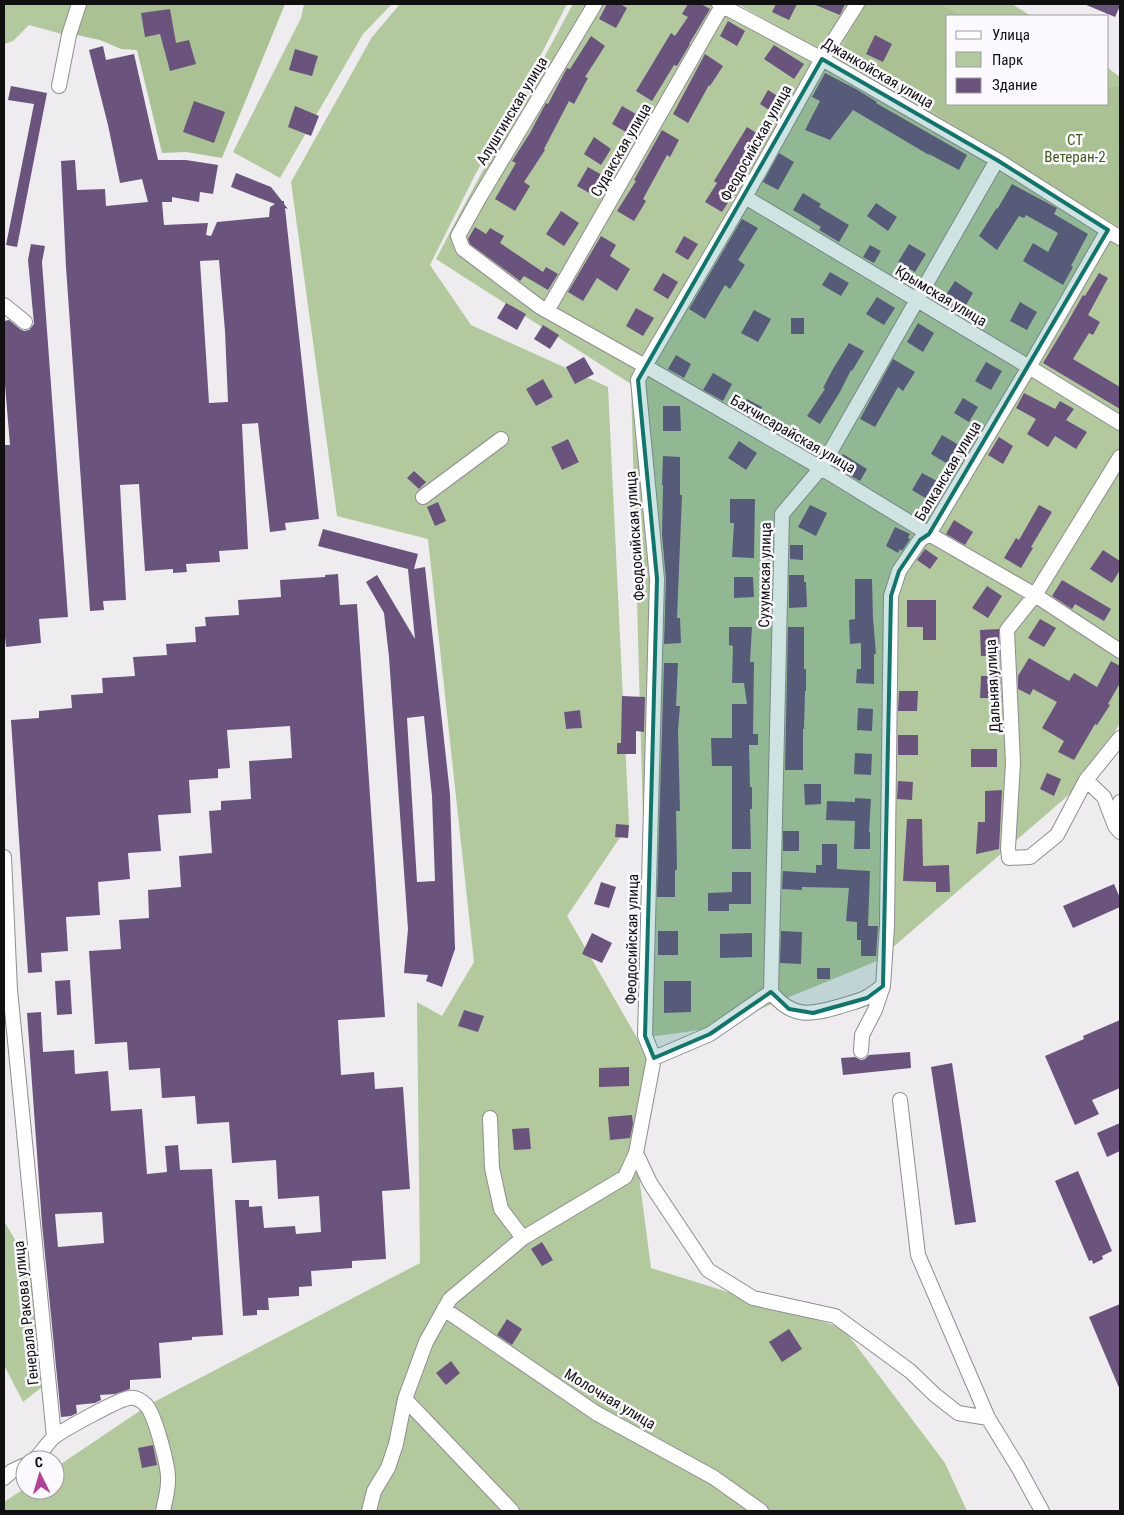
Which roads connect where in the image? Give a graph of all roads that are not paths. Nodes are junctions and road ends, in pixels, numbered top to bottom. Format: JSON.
{"nodes":[{"id":1,"x":78,"y":4,"type":"edge"},
{"id":2,"x":596,"y":4,"type":"edge"},
{"id":3,"x":857,"y":4,"type":"edge"},
{"id":4,"x":721,"y":5,"type":"edge"},
{"id":5,"x":822,"y":59,"type":"junction"},
{"id":6,"x":59,"y":86,"type":"dead end"},
{"id":7,"x":997,"y":160,"type":"junction"},
{"id":8,"x":745,"y":197,"type":"junction"},
{"id":9,"x":1108,"y":230,"type":"junction"},
{"id":10,"x":458,"y":236,"type":"joint"},
{"id":11,"x":1120,"y":238,"type":"edge"},
{"id":12,"x":918,"y":300,"type":"junction"},
{"id":13,"x":4,"y":305,"type":"edge"},
{"id":14,"x":547,"y":311,"type":"junction"},
{"id":15,"x":25,"y":322,"type":"dead end"},
{"id":16,"x":644,"y":366,"type":"junction"},
{"id":17,"x":1030,"y":367,"type":"junction"},
{"id":18,"x":1120,"y":423,"type":"edge"},
{"id":19,"x":501,"y":439,"type":"dead end"},
{"id":20,"x":1120,"y":457,"type":"edge"},
{"id":21,"x":820,"y":468,"type":"junction"},
{"id":22,"x":423,"y":497,"type":"dead end"},
{"id":23,"x":929,"y":534,"type":"junction"},
{"id":24,"x":1034,"y":595,"type":"junction"},
{"id":25,"x":1120,"y":652,"type":"edge"},
{"id":26,"x":1120,"y":738,"type":"edge"},
{"id":27,"x":1086,"y":780,"type":"junction"},
{"id":28,"x":1120,"y":802,"type":"edge"},
{"id":29,"x":1118,"y":829,"type":"edge"},
{"id":30,"x":4,"y":857,"type":"edge"},
{"id":31,"x":883,"y":986,"type":"junction"},
{"id":32,"x":10,"y":990,"type":"junction"},
{"id":33,"x":771,"y":992,"type":"junction"},
{"id":34,"x":4,"y":1006,"type":"edge"},
{"id":35,"x":861,"y":1051,"type":"dead end"},
{"id":36,"x":654,"y":1058,"type":"junction"},
{"id":37,"x":900,"y":1100,"type":"dead end"},
{"id":38,"x":490,"y":1118,"type":"dead end"},
{"id":39,"x":636,"y":1153,"type":"junction"},
{"id":40,"x":523,"y":1238,"type":"junction"},
{"id":41,"x":444,"y":1309,"type":"junction"},
{"id":42,"x":405,"y":1399,"type":"junction"},
{"id":43,"x":988,"y":1418,"type":"junction"},
{"id":44,"x":54,"y":1437,"type":"junction"},
{"id":45,"x":43,"y":1450,"type":"edge"},
{"id":46,"x":15,"y":1470,"type":"edge"},
{"id":47,"x":4,"y":1478,"type":"edge"},
{"id":48,"x":163,"y":1511,"type":"edge"},
{"id":49,"x":369,"y":1511,"type":"edge"},
{"id":50,"x":512,"y":1511,"type":"edge"},
{"id":51,"x":761,"y":1511,"type":"edge"},
{"id":52,"x":1042,"y":1511,"type":"edge"}],
"edges":[{"from":1,"to":6,"type":"street"},
{"from":2,"to":10,"type":"street","name":"Алуштинская улица"},
{"from":3,"to":5,"type":"street","name":"Феодосийская улица"},
{"from":4,"to":5,"type":"street","name":"Джанкойская улица"},
{"from":4,"to":14,"type":"street","name":"Судакская улица"},
{"from":5,"to":7,"type":"street","name":"Джанкойская улица"},
{"from":5,"to":8,"type":"street","name":"Феодосийская улица"},
{"from":7,"to":9,"type":"street","name":"Джанкойская улица"},
{"from":7,"to":12,"type":"street","name":"Сухумская улица"},
{"from":8,"to":12,"type":"street","name":"Крымская улица"},
{"from":8,"to":16,"type":"street","name":"Феодосийская улица"},
{"from":9,"to":11,"type":"street","name":"Джанкойская улица"},
{"from":9,"to":17,"type":"street","name":"Балканская улица"},
{"from":10,"to":14,"type":"street","name":"Бахчисарайская улица"},
{"from":12,"to":17,"type":"street","name":"Крымская улица"},
{"from":12,"to":21,"type":"street","name":"Сухумская улица"},
{"from":13,"to":15,"type":"street"},
{"from":14,"to":16,"type":"street","name":"Бахчисарайская улица"},
{"from":16,"to":21,"type":"street","name":"Бахчисарайская улица"},
{"from":16,"to":36,"type":"street","name":"Феодосийская улица"},
{"from":17,"to":18,"type":"street","name":"Крымская улица"},
{"from":17,"to":23,"type":"street","name":"Балканская улица"},
{"from":19,"to":22,"type":"street"},
{"from":20,"to":24,"type":"street","name":"Дальняя улица"},
{"from":21,"to":23,"type":"street","name":"Бахчисарайская улица"},
{"from":21,"to":33,"type":"street","name":"Сухумская улица"},
{"from":23,"to":24,"type":"street","name":"Бахчисарайская улица"},
{"from":23,"to":31,"type":"street","name":"Балканская улица"},
{"from":24,"to":25,"type":"street","name":"Бахчисарайская улица"},
{"from":24,"to":27,"type":"street","name":"Дальняя улица"},
{"from":26,"to":27,"type":"street"},
{"from":27,"to":29,"type":"street"},
{"from":28,"to":29,"type":"street"},
{"from":30,"to":32,"type":"street","name":"Генерала Ракова улица"},
{"from":31,"to":33,"type":"street"},
{"from":31,"to":35,"type":"street","name":"Балканская улица"},
{"from":32,"to":34,"type":"street"},
{"from":32,"to":44,"type":"street","name":"Генерала Ракова улица"},
{"from":33,"to":36,"type":"street"},
{"from":36,"to":39,"type":"street","name":"Феодосийская улица"},
{"from":37,"to":43,"type":"street"},
{"from":38,"to":40,"type":"street"},
{"from":39,"to":40,"type":"street"},
{"from":39,"to":43,"type":"street"},
{"from":40,"to":41,"type":"street"},
{"from":41,"to":42,"type":"street"},
{"from":41,"to":51,"type":"street","name":"Молочная улица"},
{"from":42,"to":49,"type":"street"},
{"from":42,"to":50,"type":"street"},
{"from":43,"to":52,"type":"street"},
{"from":44,"to":45,"type":"street"},
{"from":44,"to":48,"type":"street"},
{"from":46,"to":47,"type":"street"}]}
